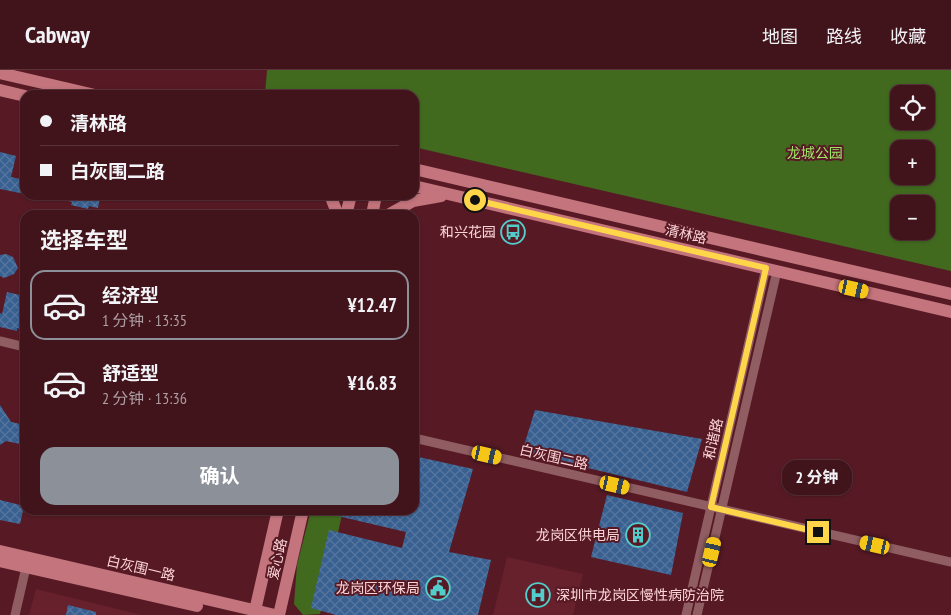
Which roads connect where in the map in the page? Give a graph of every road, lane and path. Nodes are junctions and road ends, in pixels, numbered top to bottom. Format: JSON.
{"nodes":[{"id":1,"x":0,"y":73,"type":"edge"},
{"id":2,"x":0,"y":90,"type":"edge"},
{"id":3,"x":73,"y":90,"type":"edge"},
{"id":4,"x":20,"y":95,"type":"edge"},
{"id":5,"x":419,"y":170,"type":"edge"},
{"id":6,"x":419,"y":187,"type":"edge"},
{"id":7,"x":455,"y":196,"type":"junction"},
{"id":8,"x":419,"y":199,"type":"edge"},
{"id":9,"x":417,"y":200,"type":"edge"},
{"id":10,"x":397,"y":210,"type":"edge"},
{"id":11,"x":772,"y":270,"type":"junction"},
{"id":12,"x":951,"y":294,"type":"edge"},
{"id":13,"x":951,"y":312,"type":"edge"},
{"id":14,"x":0,"y":341,"type":"edge"},
{"id":15,"x":20,"y":345,"type":"edge"},
{"id":16,"x":419,"y":439,"type":"edge"},
{"id":17,"x":711,"y":507,"type":"junction"},
{"id":18,"x":722,"y":510,"type":"junction"},
{"id":19,"x":277,"y":515,"type":"edge"},
{"id":20,"x":302,"y":515,"type":"edge"},
{"id":21,"x":0,"y":551,"type":"edge"},
{"id":22,"x":0,"y":561,"type":"edge"},
{"id":23,"x":27,"y":562,"type":"junction"},
{"id":24,"x":951,"y":562,"type":"edge"},
{"id":25,"x":254,"y":613,"type":"edge"},
{"id":26,"x":15,"y":615,"type":"edge"},
{"id":27,"x":237,"y":615,"type":"edge"},
{"id":28,"x":277,"y":615,"type":"edge"},
{"id":29,"x":686,"y":615,"type":"edge"},
{"id":30,"x":697,"y":615,"type":"edge"}],
"edges":[{"from":1,"to":3,"type":"main road"},
{"from":2,"to":4,"type":"main road"},
{"from":5,"to":12,"type":"main road","name":"清林路"},
{"from":6,"to":7,"type":"main road","name":"清林路"},
{"from":7,"to":8,"type":"main road"},
{"from":7,"to":11,"type":"main road","name":"清林路"},
{"from":9,"to":10,"type":"main road"},
{"from":11,"to":13,"type":"main road","name":"清林路"},
{"from":11,"to":17,"type":"street","name":"和谐路"},
{"from":11,"to":18,"type":"street","name":"和谐路"},
{"from":14,"to":15,"type":"street"},
{"from":16,"to":17,"type":"street","name":"白灰围二路"},
{"from":17,"to":18,"type":"street","name":"白灰围二路"},
{"from":17,"to":29,"type":"street","name":"和谐路"},
{"from":18,"to":24,"type":"street","name":"白灰围二路"},
{"from":18,"to":30,"type":"street","name":"和谐路"},
{"from":19,"to":25,"type":"main road","name":"爱心路"},
{"from":20,"to":28,"type":"main road","name":"爱心路"},
{"from":21,"to":23,"type":"main road","name":"白灰围一路"},
{"from":22,"to":23,"type":"main road","name":"白灰围一路"},
{"from":23,"to":25,"type":"main road","name":"白灰围一路"},
{"from":23,"to":26,"type":"street"},
{"from":23,"to":27,"type":"main road","name":"白灰围一路"},
{"from":25,"to":28,"type":"main road","name":"白灰围一路"}]}
